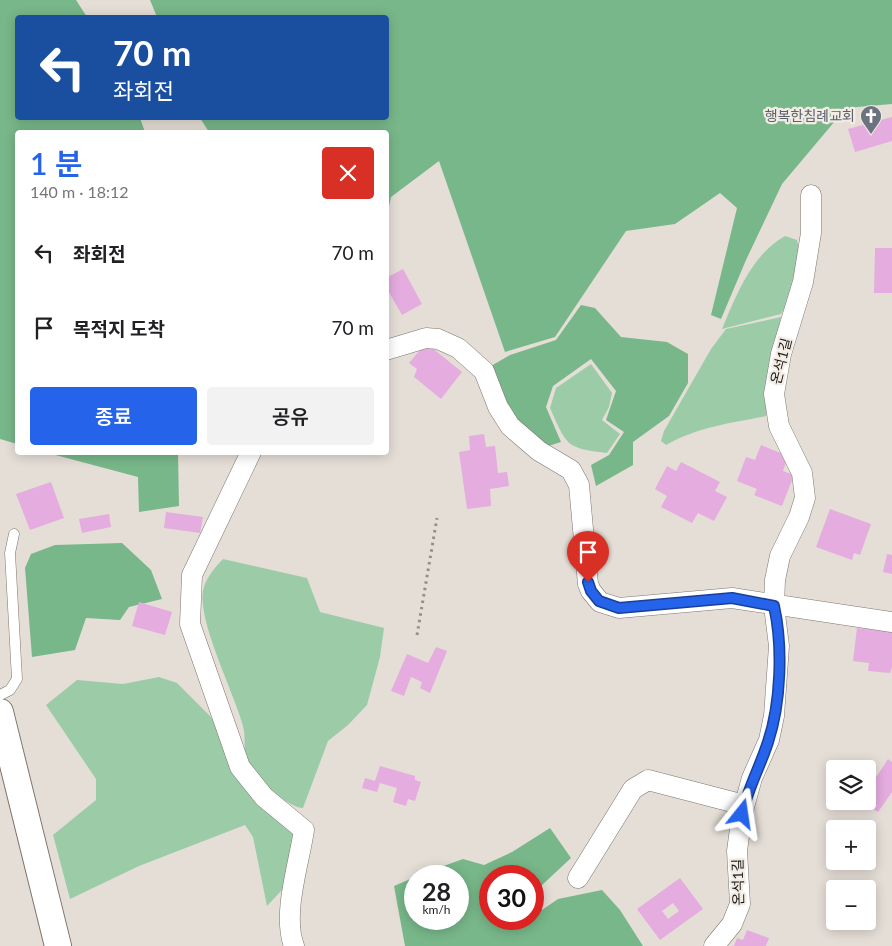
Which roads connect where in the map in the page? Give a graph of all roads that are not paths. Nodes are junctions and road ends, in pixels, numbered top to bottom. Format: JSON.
{"nodes":[{"id":1,"x":811,"y":195,"type":"dead end"},
{"id":2,"x":389,"y":349,"type":"edge"},
{"id":3,"x":250,"y":455,"type":"edge"},
{"id":4,"x":14,"y":534,"type":"dead end"},
{"id":5,"x":774,"y":606,"type":"junction"},
{"id":6,"x":892,"y":622,"type":"edge"},
{"id":7,"x":0,"y":695,"type":"edge"},
{"id":8,"x":0,"y":712,"type":"edge"},
{"id":9,"x":744,"y":805,"type":"junction"},
{"id":10,"x":578,"y":878,"type":"dead end"},
{"id":11,"x":58,"y":946,"type":"edge"},
{"id":12,"x":294,"y":946,"type":"edge"},
{"id":13,"x":714,"y":946,"type":"edge"}],
"edges":[{"from":1,"to":5,"type":"street","name":"온석1길"},
{"from":2,"to":5,"type":"street"},
{"from":3,"to":12,"type":"street"},
{"from":4,"to":7,"type":"lane"},
{"from":5,"to":6,"type":"street"},
{"from":5,"to":9,"type":"street","name":"온석1길"},
{"from":8,"to":11,"type":"street"},
{"from":9,"to":10,"type":"street"},
{"from":9,"to":13,"type":"street","name":"온석1길"}]}
